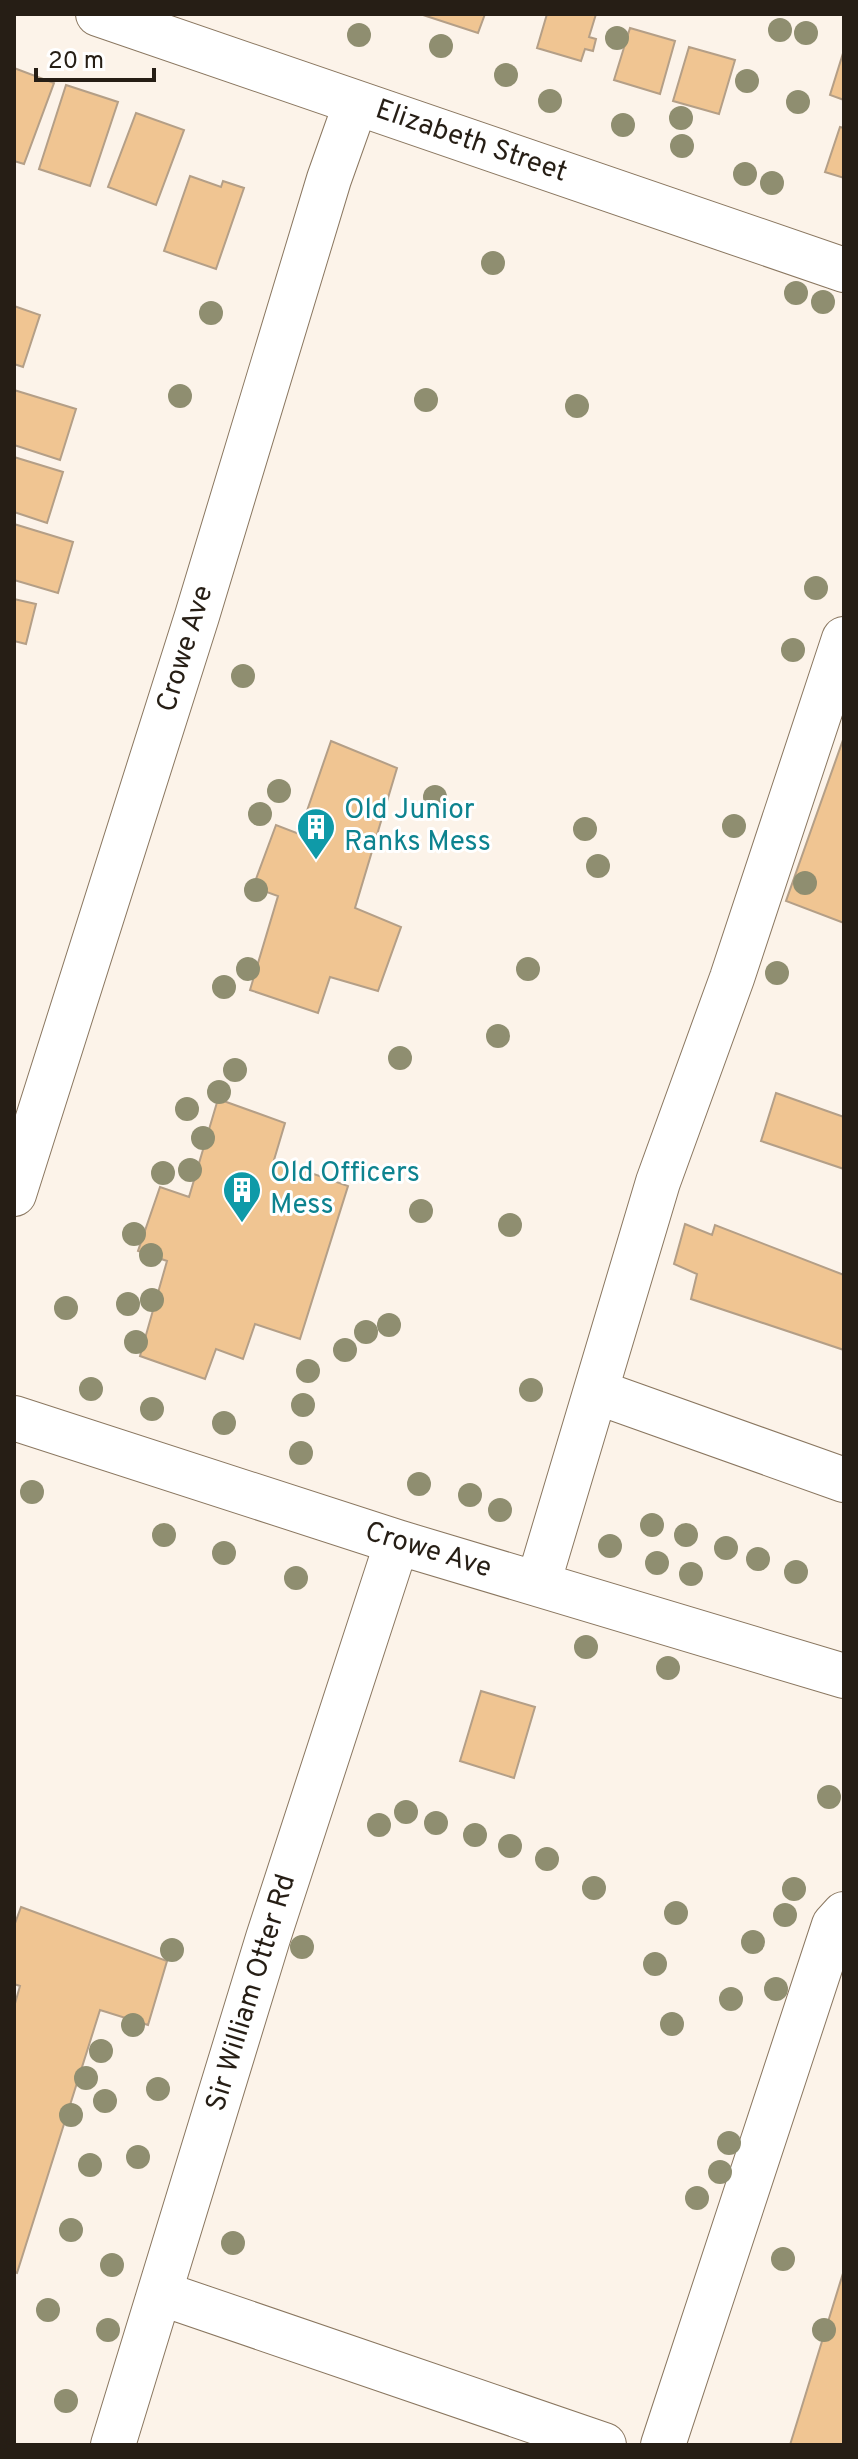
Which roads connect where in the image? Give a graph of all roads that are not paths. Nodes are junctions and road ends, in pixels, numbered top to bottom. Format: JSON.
{"nodes":[{"id":1,"x":98,"y":14,"type":"edge"},
{"id":2,"x":356,"y":103,"type":"junction"},
{"id":3,"x":844,"y":270,"type":"edge"},
{"id":4,"x":844,"y":639,"type":"edge"},
{"id":5,"x":14,"y":1194,"type":"edge"},
{"id":6,"x":597,"y":1392,"type":"junction"},
{"id":7,"x":14,"y":1418,"type":"edge"},
{"id":8,"x":844,"y":1480,"type":"edge"},
{"id":9,"x":397,"y":1542,"type":"junction"},
{"id":10,"x":538,"y":1584,"type":"junction"},
{"id":11,"x":844,"y":1676,"type":"edge"},
{"id":12,"x":844,"y":1914,"type":"edge"},
{"id":13,"x":160,"y":2293,"type":"junction"},
{"id":14,"x":113,"y":2445,"type":"edge"},
{"id":15,"x":604,"y":2445,"type":"edge"},
{"id":16,"x":663,"y":2445,"type":"edge"}],
"edges":[{"from":1,"to":2,"type":"street","name":"Elizabeth Street"},
{"from":2,"to":3,"type":"street","name":"Elizabeth Street"},
{"from":2,"to":5,"type":"street","name":"Crowe Ave"},
{"from":4,"to":6,"type":"street"},
{"from":6,"to":8,"type":"street"},
{"from":6,"to":10,"type":"street"},
{"from":7,"to":9,"type":"street","name":"Crowe Ave"},
{"from":9,"to":10,"type":"street","name":"Crowe Ave"},
{"from":9,"to":13,"type":"street","name":"Sir William Otter Rd"},
{"from":10,"to":11,"type":"street","name":"Crowe Ave"},
{"from":12,"to":16,"type":"street"},
{"from":13,"to":14,"type":"street","name":"Sir William Otter Rd"},
{"from":13,"to":15,"type":"street"}]}
